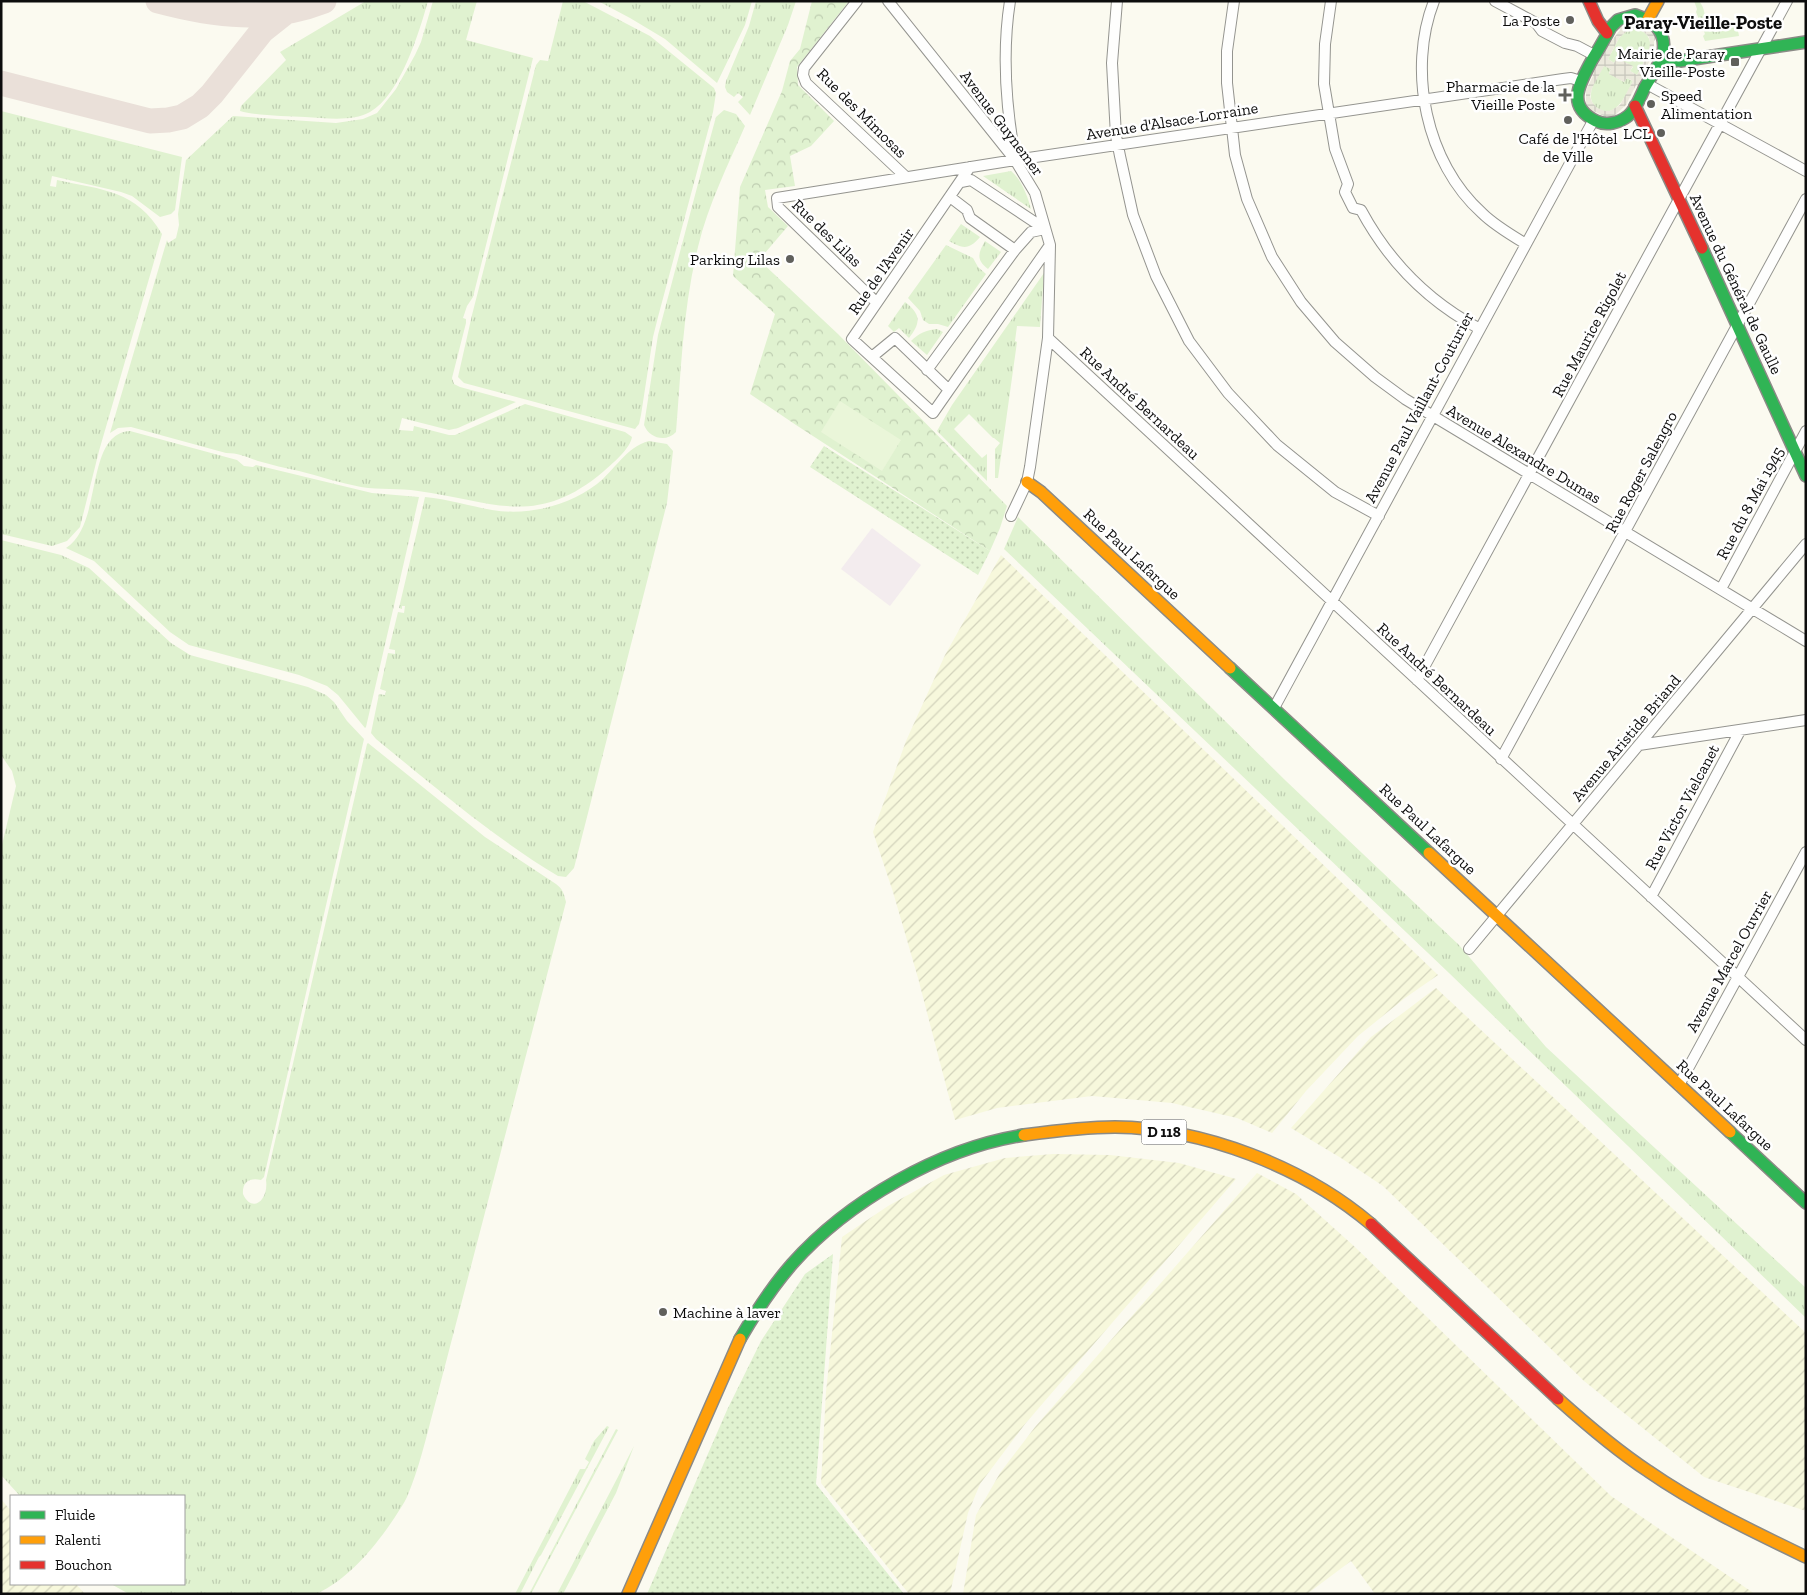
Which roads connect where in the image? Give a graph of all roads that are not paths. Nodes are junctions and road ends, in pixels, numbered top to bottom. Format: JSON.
{"nodes":[{"id":1,"x":857,"y":1,"type":"edge"},
{"id":2,"x":888,"y":1,"type":"edge"},
{"id":3,"x":1010,"y":1,"type":"edge"},
{"id":4,"x":1117,"y":1,"type":"edge"},
{"id":5,"x":1234,"y":1,"type":"edge"},
{"id":6,"x":1331,"y":1,"type":"edge"},
{"id":7,"x":1434,"y":1,"type":"edge"},
{"id":8,"x":1496,"y":1,"type":"edge"},
{"id":9,"x":1589,"y":1,"type":"edge"},
{"id":10,"x":1658,"y":1,"type":"edge"},
{"id":11,"x":1787,"y":1,"type":"edge"},
{"id":12,"x":1648,"y":19,"type":"junction"},
{"id":13,"x":1607,"y":33,"type":"junction"},
{"id":14,"x":1806,"y":42,"type":"edge"},
{"id":15,"x":1761,"y":49,"type":"junction"},
{"id":16,"x":1594,"y":55,"type":"junction"},
{"id":17,"x":1660,"y":59,"type":"junction"},
{"id":18,"x":1581,"y":81,"type":"junction"},
{"id":19,"x":1647,"y":84,"type":"junction"},
{"id":20,"x":1424,"y":99,"type":"junction"},
{"id":21,"x":1635,"y":106,"type":"junction"},
{"id":22,"x":1328,"y":114,"type":"junction"},
{"id":23,"x":1593,"y":121,"type":"junction"},
{"id":24,"x":1720,"y":124,"type":"junction"},
{"id":25,"x":1231,"y":128,"type":"junction"},
{"id":26,"x":1118,"y":145,"type":"junction"},
{"id":27,"x":1015,"y":160,"type":"junction"},
{"id":28,"x":970,"y":167,"type":"junction"},
{"id":29,"x":1806,"y":171,"type":"edge"},
{"id":30,"x":906,"y":177,"type":"junction"},
{"id":31,"x":961,"y":182,"type":"junction"},
{"id":32,"x":950,"y":197,"type":"junction"},
{"id":33,"x":1679,"y":198,"type":"junction"},
{"id":34,"x":1806,"y":199,"type":"edge"},
{"id":35,"x":778,"y":207,"type":"joint"},
{"id":36,"x":1045,"y":229,"type":"junction"},
{"id":37,"x":1526,"y":244,"type":"junction"},
{"id":38,"x":1050,"y":245,"type":"junction"},
{"id":39,"x":1015,"y":250,"type":"junction"},
{"id":40,"x":876,"y":302,"type":"junction"},
{"id":41,"x":1737,"y":325,"type":"junction"},
{"id":42,"x":1480,"y":329,"type":"junction"},
{"id":43,"x":1048,"y":338,"type":"junction"},
{"id":44,"x":873,"y":356,"type":"junction"},
{"id":45,"x":927,"y":370,"type":"junction"},
{"id":46,"x":949,"y":390,"type":"junction"},
{"id":47,"x":1432,"y":416,"type":"junction"},
{"id":48,"x":1806,"y":431,"type":"edge"},
{"id":49,"x":1795,"y":452,"type":"junction"},
{"id":50,"x":1530,"y":475,"type":"junction"},
{"id":51,"x":1806,"y":476,"type":"edge"},
{"id":52,"x":1027,"y":482,"type":"junction"},
{"id":53,"x":1012,"y":516,"type":"dead end"},
{"id":54,"x":1379,"y":516,"type":"junction"},
{"id":55,"x":1626,"y":532,"type":"junction"},
{"id":56,"x":1806,"y":544,"type":"edge"},
{"id":57,"x":1721,"y":589,"type":"junction"},
{"id":58,"x":1332,"y":601,"type":"junction"},
{"id":59,"x":1752,"y":609,"type":"junction"},
{"id":60,"x":1806,"y":641,"type":"edge"},
{"id":61,"x":1417,"y":680,"type":"junction"},
{"id":62,"x":1274,"y":708,"type":"junction"},
{"id":63,"x":1806,"y":720,"type":"edge"},
{"id":64,"x":1740,"y":731,"type":"junction"},
{"id":65,"x":1639,"y":745,"type":"junction"},
{"id":66,"x":1501,"y":759,"type":"junction"},
{"id":67,"x":1573,"y":826,"type":"junction"},
{"id":68,"x":1806,"y":852,"type":"edge"},
{"id":69,"x":1651,"y":897,"type":"junction"},
{"id":70,"x":1497,"y":916,"type":"junction"},
{"id":71,"x":1469,"y":949,"type":"dead end"},
{"id":72,"x":1738,"y":978,"type":"junction"},
{"id":73,"x":1806,"y":1040,"type":"edge"},
{"id":74,"x":1679,"y":1085,"type":"junction"},
{"id":75,"x":1806,"y":1203,"type":"edge"},
{"id":76,"x":1806,"y":1556,"type":"edge"},
{"id":77,"x":628,"y":1594,"type":"edge"}],
"edges":[{"from":1,"to":30,"type":"street","name":"Rue des Mimosas"},
{"from":2,"to":27,"type":"street","name":"Avenue Guynemer"},
{"from":3,"to":27,"type":"street"},
{"from":4,"to":26,"type":"street"},
{"from":5,"to":25,"type":"street","name":"Avenue Alexandre Dumas"},
{"from":6,"to":22,"type":"street"},
{"from":7,"to":20,"type":"street"},
{"from":8,"to":16,"type":"street"},
{"from":9,"to":13,"type":"street"},
{"from":10,"to":12,"type":"street"},
{"from":11,"to":15,"type":"street","name":"Rue Maurice Rigolet"},
{"from":12,"to":13,"type":"street"},
{"from":12,"to":17,"type":"street"},
{"from":13,"to":16,"type":"street"},
{"from":14,"to":15,"type":"street"},
{"from":15,"to":17,"type":"street"},
{"from":15,"to":24,"type":"street","name":"Rue Maurice Rigolet"},
{"from":16,"to":18,"type":"street"},
{"from":17,"to":19,"type":"street"},
{"from":18,"to":20,"type":"street","name":"Avenue d'Alsace-Lorraine"},
{"from":18,"to":23,"type":"street"},
{"from":19,"to":21,"type":"street"},
{"from":19,"to":24,"type":"street"},
{"from":20,"to":22,"type":"street","name":"Avenue d'Alsace-Lorraine"},
{"from":20,"to":37,"type":"street"},
{"from":21,"to":23,"type":"street"},
{"from":21,"to":33,"type":"street","name":"Avenue du Général de Gaulle"},
{"from":22,"to":25,"type":"street","name":"Avenue d'Alsace-Lorraine"},
{"from":22,"to":42,"type":"street"},
{"from":23,"to":37,"type":"street","name":"Avenue Paul Vaillant-Couturier"},
{"from":24,"to":29,"type":"street"},
{"from":24,"to":33,"type":"street","name":"Rue Maurice Rigolet"},
{"from":25,"to":26,"type":"street","name":"Avenue d'Alsace-Lorraine"},
{"from":25,"to":47,"type":"street","name":"Avenue Alexandre Dumas"},
{"from":26,"to":27,"type":"street","name":"Avenue d'Alsace-Lorraine"},
{"from":26,"to":54,"type":"street"},
{"from":27,"to":28,"type":"street","name":"Avenue d'Alsace-Lorraine"},
{"from":27,"to":36,"type":"street","name":"Avenue Guynemer"},
{"from":28,"to":30,"type":"street","name":"Avenue d'Alsace-Lorraine"},
{"from":28,"to":31,"type":"street","name":"Rue de l'Avenir"},
{"from":30,"to":35,"type":"street","name":"Avenue d'Alsace-Lorraine"},
{"from":31,"to":32,"type":"street","name":"Rue de l'Avenir"},
{"from":31,"to":36,"type":"street"},
{"from":32,"to":39,"type":"street"},
{"from":32,"to":40,"type":"street","name":"Rue de l'Avenir"},
{"from":33,"to":41,"type":"street","name":"Avenue du Général de Gaulle"},
{"from":33,"to":50,"type":"street","name":"Rue Maurice Rigolet"},
{"from":34,"to":41,"type":"street","name":"Rue Roger Salengro"},
{"from":35,"to":40,"type":"street","name":"Rue des Lilas"},
{"from":36,"to":38,"type":"street","name":"Avenue Guynemer"},
{"from":36,"to":39,"type":"street"},
{"from":37,"to":42,"type":"street","name":"Avenue Paul Vaillant-Couturier"},
{"from":38,"to":43,"type":"street","name":"Avenue Guynemer"},
{"from":38,"to":46,"type":"street","name":"Rue de l'Avenir"},
{"from":39,"to":45,"type":"street"},
{"from":40,"to":44,"type":"street","name":"Rue de l'Avenir"},
{"from":41,"to":49,"type":"street","name":"Avenue du Général de Gaulle"},
{"from":41,"to":55,"type":"street","name":"Rue Roger Salengro"},
{"from":42,"to":47,"type":"street","name":"Avenue Paul Vaillant-Couturier"},
{"from":43,"to":52,"type":"street","name":"Avenue Guynemer"},
{"from":43,"to":58,"type":"street","name":"Rue André Bernardeau"},
{"from":44,"to":45,"type":"street"},
{"from":44,"to":46,"type":"street","name":"Rue de l'Avenir"},
{"from":45,"to":46,"type":"street"},
{"from":47,"to":50,"type":"street","name":"Avenue Alexandre Dumas"},
{"from":47,"to":54,"type":"street","name":"Avenue Paul Vaillant-Couturier"},
{"from":48,"to":49,"type":"street","name":"Rue du 8 Mai 1945"},
{"from":49,"to":51,"type":"street","name":"Avenue du Général de Gaulle"},
{"from":49,"to":57,"type":"street","name":"Rue du 8 Mai 1945"},
{"from":50,"to":55,"type":"street","name":"Avenue Alexandre Dumas"},
{"from":50,"to":61,"type":"street","name":"Rue Maurice Rigolet"},
{"from":52,"to":53,"type":"street","name":"Avenue Guynemer"},
{"from":52,"to":62,"type":"street","name":"Rue Paul Lafargue"},
{"from":54,"to":58,"type":"street","name":"Avenue Paul Vaillant-Couturier"},
{"from":55,"to":57,"type":"street","name":"Avenue Alexandre Dumas"},
{"from":55,"to":66,"type":"street","name":"Rue Roger Salengro"},
{"from":56,"to":59,"type":"street","name":"Avenue Aristide Briand"},
{"from":57,"to":59,"type":"street","name":"Avenue Alexandre Dumas"},
{"from":58,"to":61,"type":"street","name":"Rue André Bernardeau"},
{"from":58,"to":62,"type":"street","name":"Avenue Paul Vaillant-Couturier"},
{"from":59,"to":60,"type":"street","name":"Avenue Alexandre Dumas"},
{"from":59,"to":65,"type":"street","name":"Avenue Aristide Briand"},
{"from":61,"to":66,"type":"street","name":"Rue André Bernardeau"},
{"from":62,"to":70,"type":"street","name":"Rue Paul Lafargue"},
{"from":63,"to":64,"type":"street"},
{"from":64,"to":65,"type":"street"},
{"from":64,"to":69,"type":"street","name":"Rue Victor Vielcanet"},
{"from":65,"to":67,"type":"street","name":"Avenue Aristide Briand"},
{"from":66,"to":67,"type":"street","name":"Rue André Bernardeau"},
{"from":67,"to":69,"type":"street","name":"Rue André Bernardeau"},
{"from":67,"to":70,"type":"street","name":"Avenue Aristide Briand"},
{"from":68,"to":72,"type":"street","name":"Avenue Marcel Ouvrier"},
{"from":69,"to":72,"type":"street","name":"Rue André Bernardeau"},
{"from":70,"to":71,"type":"street","name":"Avenue Aristide Briand"},
{"from":70,"to":74,"type":"street","name":"Rue Paul Lafargue"},
{"from":72,"to":73,"type":"street","name":"Rue André Bernardeau"},
{"from":72,"to":74,"type":"street","name":"Avenue Marcel Ouvrier"},
{"from":74,"to":75,"type":"street","name":"Rue Paul Lafargue"},
{"from":76,"to":77,"type":"street","number":"D 118"}]}
